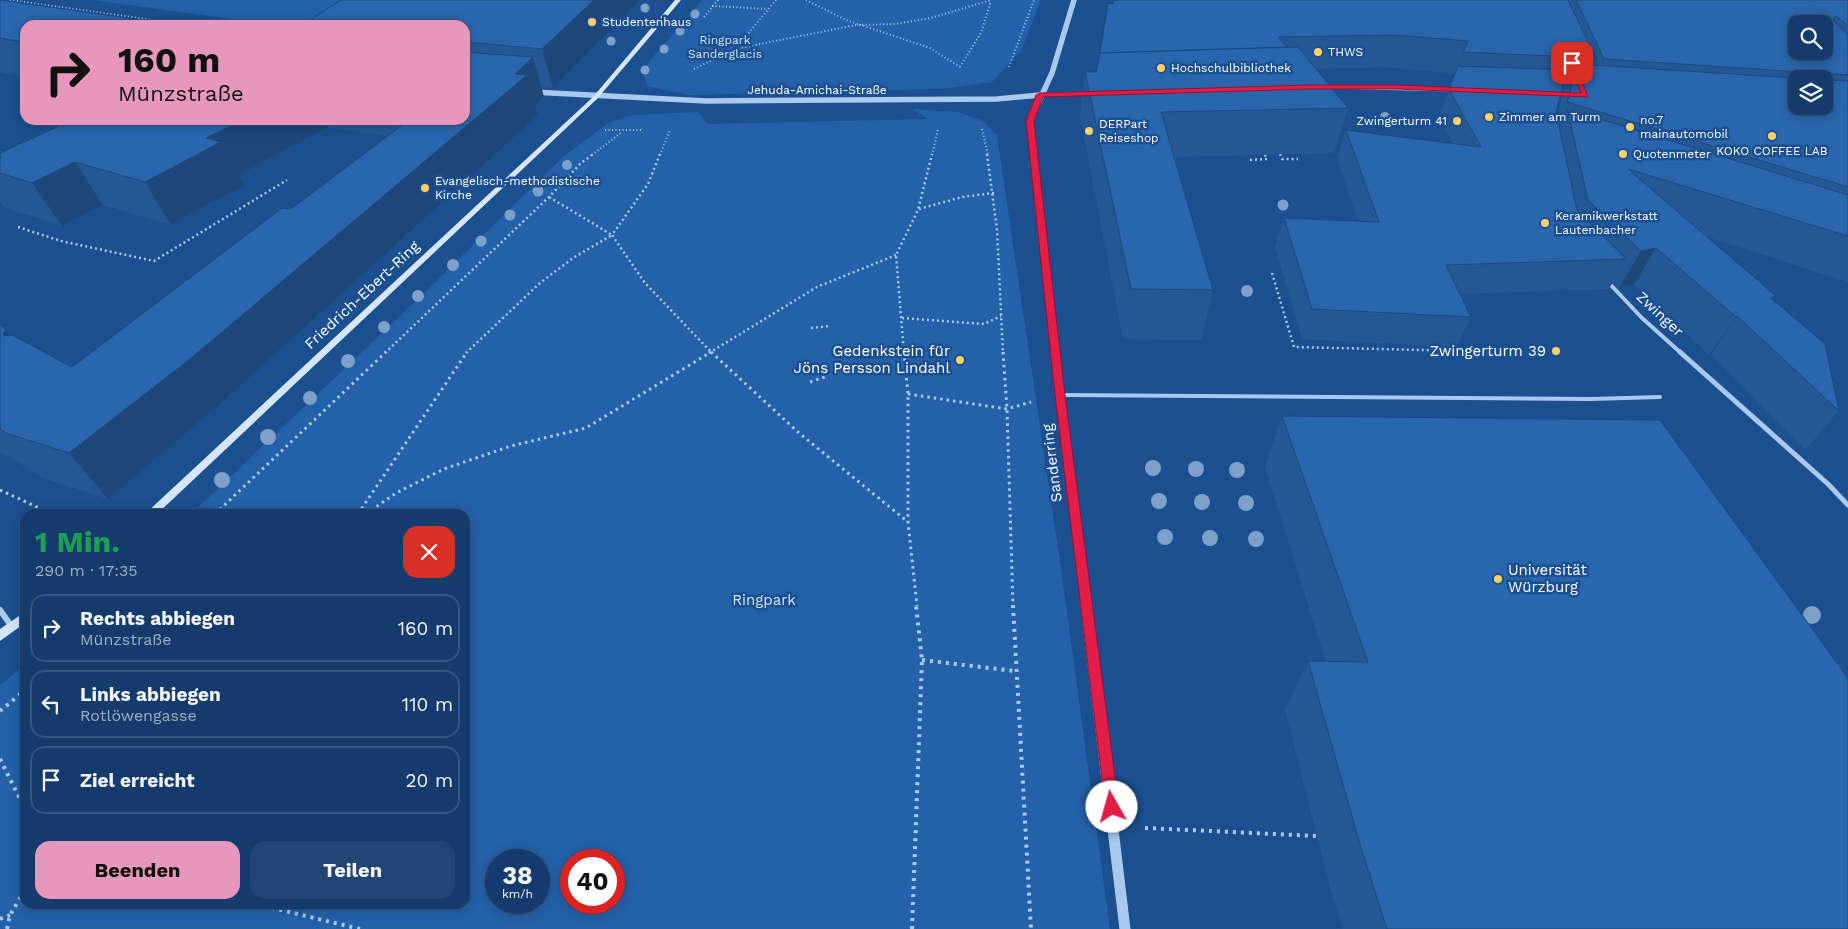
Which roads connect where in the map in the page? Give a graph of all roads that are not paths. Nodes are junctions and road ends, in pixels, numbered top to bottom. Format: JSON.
{"nodes":[{"id":1,"x":678,"y":0,"type":"edge"},
{"id":2,"x":1074,"y":0,"type":"edge"},
{"id":3,"x":1321,"y":87,"type":"edge"},
{"id":4,"x":1461,"y":90,"type":"edge"},
{"id":5,"x":526,"y":91,"type":"dead end"},
{"id":6,"x":1095,"y":93,"type":"edge"},
{"id":7,"x":1040,"y":95,"type":"junction"},
{"id":8,"x":595,"y":98,"type":"junction"},
{"id":9,"x":1607,"y":281,"type":"edge"},
{"id":10,"x":1060,"y":395,"type":"junction"},
{"id":11,"x":1660,"y":397,"type":"dead end"},
{"id":12,"x":1848,"y":505,"type":"edge"},
{"id":13,"x":155,"y":509,"type":"edge"},
{"id":14,"x":0,"y":610,"type":"edge"},
{"id":15,"x":20,"y":621,"type":"edge"},
{"id":16,"x":12,"y":627,"type":"junction"},
{"id":17,"x":0,"y":636,"type":"edge"},
{"id":18,"x":1125,"y":929,"type":"edge"}],
"edges":[{"from":1,"to":8,"type":"main road","name":"Friedrich-Ebert-Ring"},
{"from":2,"to":7,"type":"street","name":"Sanderring"},
{"from":3,"to":4,"type":"street"},
{"from":5,"to":8,"type":"street"},
{"from":6,"to":7,"type":"street"},
{"from":7,"to":8,"type":"street","name":"Jehuda-Amichai-Straße"},
{"from":7,"to":10,"type":"street","name":"Sanderring"},
{"from":8,"to":13,"type":"main road","name":"Friedrich-Ebert-Ring"},
{"from":9,"to":12,"type":"street","name":"Zwinger"},
{"from":10,"to":11,"type":"lane"},
{"from":10,"to":18,"type":"street","name":"Sanderring"},
{"from":14,"to":16,"type":"street"},
{"from":15,"to":16,"type":"main road"},
{"from":16,"to":17,"type":"main road"}]}
